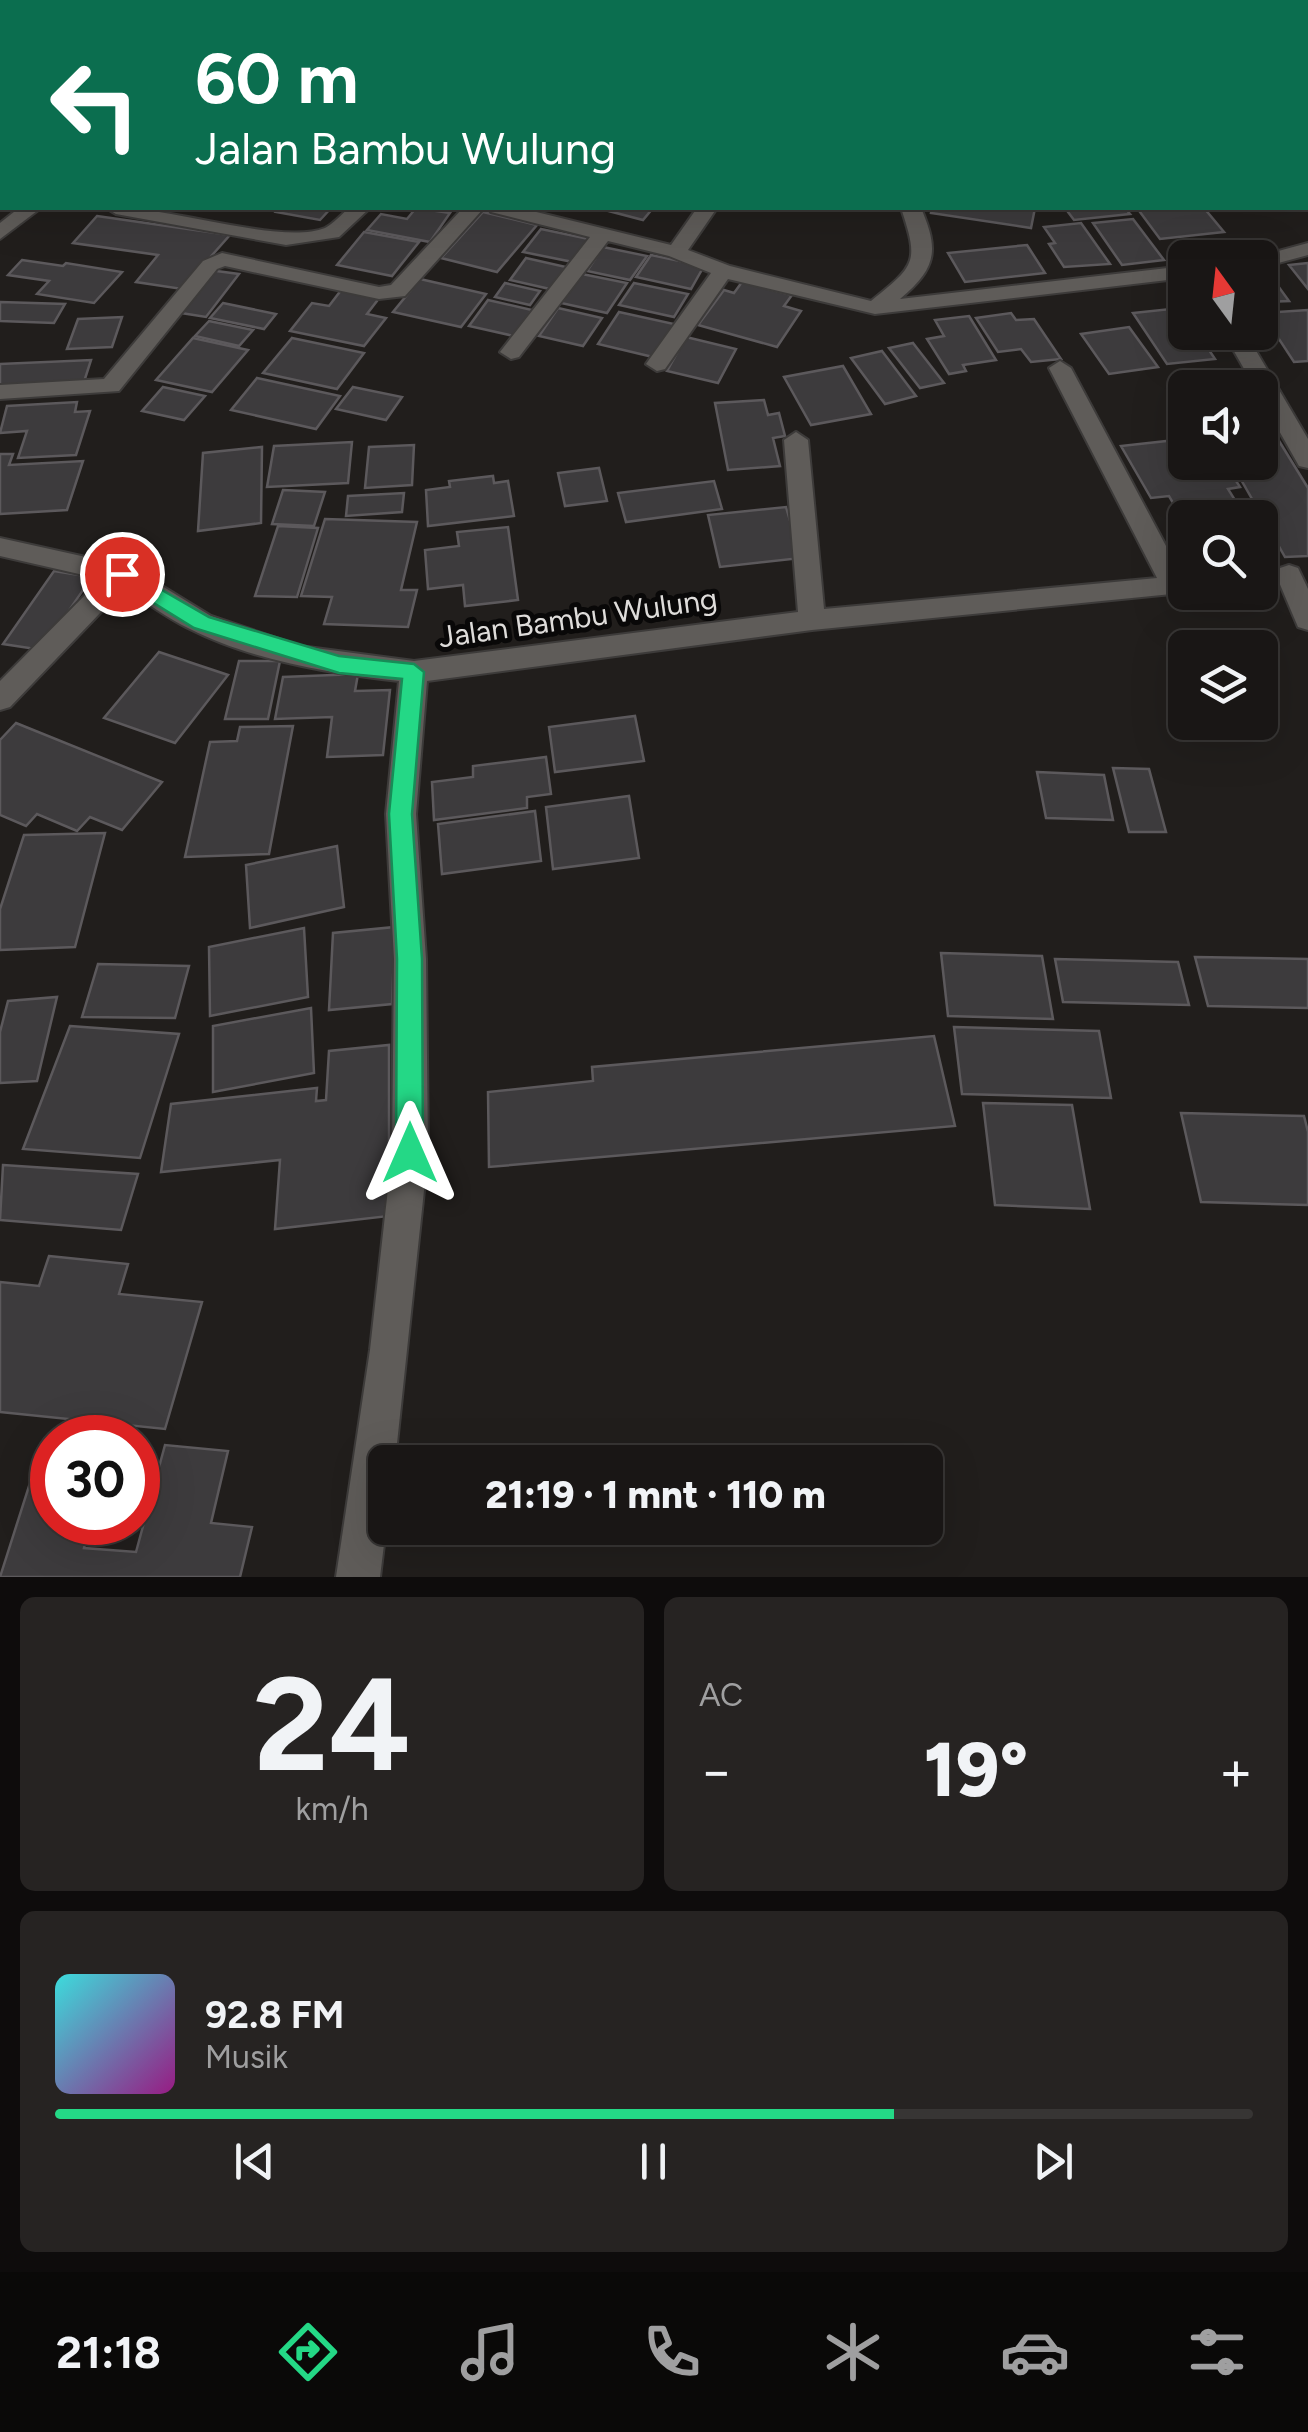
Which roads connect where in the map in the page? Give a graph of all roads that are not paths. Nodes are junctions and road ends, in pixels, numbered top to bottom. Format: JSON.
{"nodes":[{"id":1,"x":29,"y":210,"type":"edge"},
{"id":2,"x":148,"y":210,"type":"edge"},
{"id":3,"x":358,"y":210,"type":"edge"},
{"id":4,"x":472,"y":210,"type":"edge"},
{"id":5,"x":506,"y":210,"type":"edge"},
{"id":6,"x":706,"y":210,"type":"edge"},
{"id":7,"x":912,"y":210,"type":"edge"},
{"id":8,"x":181,"y":212,"type":"edge"},
{"id":9,"x":0,"y":233,"type":"edge"},
{"id":10,"x":602,"y":235,"type":"junction"},
{"id":11,"x":1308,"y":248,"type":"edge"},
{"id":12,"x":676,"y":252,"type":"junction"},
{"id":13,"x":1278,"y":257,"type":"edge"},
{"id":14,"x":723,"y":271,"type":"junction"},
{"id":15,"x":1168,"y":274,"type":"edge"},
{"id":16,"x":875,"y":308,"type":"junction"},
{"id":17,"x":1244,"y":350,"type":"edge"},
{"id":18,"x":512,"y":352,"type":"dead end"},
{"id":19,"x":657,"y":364,"type":"dead end"},
{"id":20,"x":1060,"y":368,"type":"dead end"},
{"id":21,"x":0,"y":392,"type":"edge"},
{"id":22,"x":796,"y":440,"type":"dead end"},
{"id":23,"x":1308,"y":460,"type":"edge"},
{"id":24,"x":0,"y":547,"type":"edge"},
{"id":25,"x":1168,"y":563,"type":"edge"},
{"id":26,"x":122,"y":574,"type":"junction"},
{"id":27,"x":1299,"y":575,"type":"edge"},
{"id":28,"x":1168,"y":586,"type":"edge"},
{"id":29,"x":812,"y":620,"type":"junction"},
{"id":30,"x":1308,"y":620,"type":"edge"},
{"id":31,"x":414,"y":672,"type":"junction"},
{"id":32,"x":0,"y":699,"type":"edge"},
{"id":33,"x":358,"y":1577,"type":"edge"}],
"edges":[{"from":1,"to":9,"type":"street"},
{"from":2,"to":8,"type":"street"},
{"from":3,"to":8,"type":"street"},
{"from":4,"to":21,"type":"street"},
{"from":5,"to":10,"type":"street"},
{"from":6,"to":12,"type":"street"},
{"from":7,"to":16,"type":"street"},
{"from":10,"to":12,"type":"street"},
{"from":10,"to":18,"type":"street"},
{"from":11,"to":13,"type":"street"},
{"from":12,"to":14,"type":"street"},
{"from":14,"to":16,"type":"street"},
{"from":14,"to":19,"type":"street"},
{"from":15,"to":16,"type":"street"},
{"from":17,"to":23,"type":"street"},
{"from":20,"to":25,"type":"street"},
{"from":22,"to":29,"type":"street"},
{"from":24,"to":26,"type":"street","name":"Jalan Bambu Wulung"},
{"from":26,"to":31,"type":"street","name":"Jalan Bambu Wulung"},
{"from":26,"to":32,"type":"street"},
{"from":27,"to":30,"type":"street"},
{"from":28,"to":29,"type":"street","name":"Jalan Bambu Wulung"},
{"from":29,"to":31,"type":"street","name":"Jalan Bambu Wulung"},
{"from":31,"to":33,"type":"street"}]}
